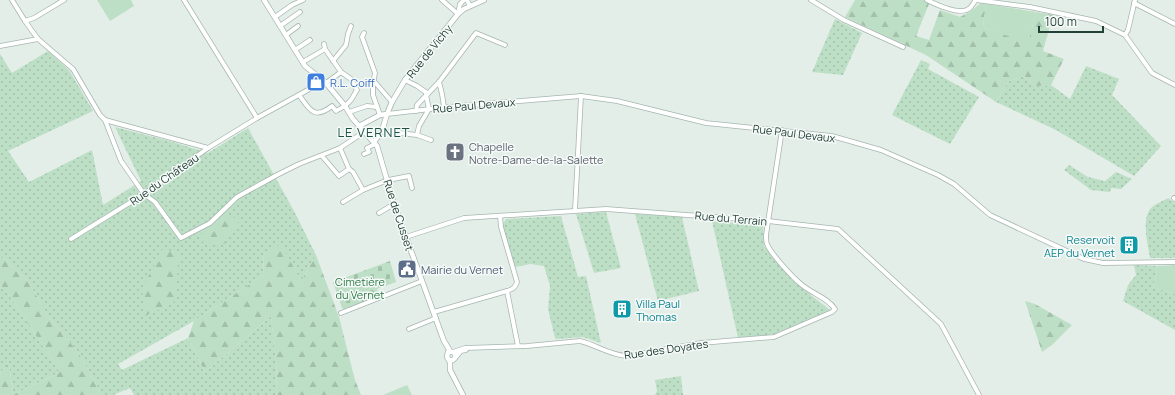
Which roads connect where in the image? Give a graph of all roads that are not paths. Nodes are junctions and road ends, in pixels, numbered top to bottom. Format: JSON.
{"nodes":[{"id":1,"x":12,"y":0,"type":"edge"},
{"id":2,"x":64,"y":0,"type":"edge"},
{"id":3,"x":184,"y":0,"type":"edge"},
{"id":4,"x":264,"y":0,"type":"edge"},
{"id":5,"x":303,"y":0,"type":"edge"},
{"id":6,"x":442,"y":0,"type":"edge"},
{"id":7,"x":464,"y":0,"type":"edge"},
{"id":8,"x":467,"y":0,"type":"edge"},
{"id":9,"x":484,"y":0,"type":"edge"},
{"id":10,"x":811,"y":0,"type":"edge"},
{"id":11,"x":928,"y":0,"type":"edge"},
{"id":12,"x":976,"y":0,"type":"edge"},
{"id":13,"x":1135,"y":1,"type":"edge"},
{"id":14,"x":470,"y":6,"type":"junction"},
{"id":15,"x":300,"y":12,"type":"dead end"},
{"id":16,"x":458,"y":14,"type":"junction"},
{"id":17,"x":275,"y":18,"type":"junction"},
{"id":18,"x":25,"y":21,"type":"junction"},
{"id":19,"x":1175,"y":24,"type":"edge"},
{"id":20,"x":280,"y":26,"type":"junction"},
{"id":21,"x":298,"y":26,"type":"dead end"},
{"id":22,"x":351,"y":26,"type":"dead end"},
{"id":23,"x":364,"y":33,"type":"dead end"},
{"id":24,"x":286,"y":35,"type":"junction"},
{"id":25,"x":1125,"y":35,"type":"junction"},
{"id":26,"x":38,"y":39,"type":"junction"},
{"id":27,"x":310,"y":40,"type":"dead end"},
{"id":28,"x":324,"y":44,"type":"dead end"},
{"id":29,"x":505,"y":45,"type":"dead end"},
{"id":30,"x":0,"y":46,"type":"edge"},
{"id":31,"x":903,"y":47,"type":"dead end"},
{"id":32,"x":325,"y":49,"type":"junction"},
{"id":33,"x":295,"y":50,"type":"junction"},
{"id":34,"x":333,"y":61,"type":"junction"},
{"id":35,"x":303,"y":62,"type":"junction"},
{"id":36,"x":341,"y":72,"type":"junction"},
{"id":37,"x":374,"y":80,"type":"junction"},
{"id":38,"x":405,"y":80,"type":"junction"},
{"id":39,"x":325,"y":82,"type":"junction"},
{"id":40,"x":439,"y":82,"type":"junction"},
{"id":41,"x":1175,"y":85,"type":"edge"},
{"id":42,"x":427,"y":94,"type":"junction"},
{"id":43,"x":299,"y":95,"type":"junction"},
{"id":44,"x":581,"y":96,"type":"junction"},
{"id":45,"x":392,"y":102,"type":"junction"},
{"id":46,"x":345,"y":106,"type":"junction"},
{"id":47,"x":377,"y":107,"type":"junction"},
{"id":48,"x":444,"y":107,"type":"junction"},
{"id":49,"x":429,"y":109,"type":"junction"},
{"id":50,"x":416,"y":111,"type":"junction"},
{"id":51,"x":349,"y":112,"type":"junction"},
{"id":52,"x":380,"y":114,"type":"junction"},
{"id":53,"x":387,"y":114,"type":"junction"},
{"id":54,"x":257,"y":118,"type":"junction"},
{"id":55,"x":105,"y":120,"type":"junction"},
{"id":56,"x":359,"y":126,"type":"junction"},
{"id":57,"x":782,"y":130,"type":"junction"},
{"id":58,"x":382,"y":131,"type":"junction"},
{"id":59,"x":364,"y":132,"type":"junction"},
{"id":60,"x":417,"y":135,"type":"junction"},
{"id":61,"x":431,"y":140,"type":"dead end"},
{"id":62,"x":374,"y":143,"type":"junction"},
{"id":63,"x":208,"y":148,"type":"junction"},
{"id":64,"x":340,"y":148,"type":"junction"},
{"id":65,"x":364,"y":154,"type":"dead end"},
{"id":66,"x":322,"y":156,"type":"junction"},
{"id":67,"x":349,"y":169,"type":"junction"},
{"id":68,"x":388,"y":180,"type":"junction"},
{"id":69,"x":412,"y":188,"type":"dead end"},
{"id":70,"x":363,"y":190,"type":"junction"},
{"id":71,"x":144,"y":194,"type":"junction"},
{"id":72,"x":343,"y":202,"type":"dead end"},
{"id":73,"x":394,"y":204,"type":"junction"},
{"id":74,"x":575,"y":210,"type":"junction"},
{"id":75,"x":379,"y":213,"type":"dead end"},
{"id":76,"x":500,"y":216,"type":"junction"},
{"id":77,"x":768,"y":221,"type":"junction"},
{"id":78,"x":406,"y":237,"type":"junction"},
{"id":79,"x":71,"y":239,"type":"dead end"},
{"id":80,"x":1175,"y":262,"type":"edge"},
{"id":81,"x":422,"y":280,"type":"junction"},
{"id":82,"x":507,"y":291,"type":"junction"},
{"id":83,"x":434,"y":312,"type":"junction"},
{"id":84,"x":341,"y":313,"type":"dead end"},
{"id":85,"x":436,"y":318,"type":"junction"},
{"id":86,"x":409,"y":329,"type":"dead end"},
{"id":87,"x":518,"y":346,"type":"junction"},
{"id":88,"x":470,"y":348,"type":"junction"},
{"id":89,"x":450,"y":352,"type":"junction"},
{"id":90,"x":453,"y":359,"type":"junction"},
{"id":91,"x":463,"y":395,"type":"edge"},
{"id":92,"x":979,"y":395,"type":"edge"}],
"edges":[{"from":1,"to":18,"type":"street"},
{"from":2,"to":18,"type":"street"},
{"from":3,"to":54,"type":"street"},
{"from":4,"to":17,"type":"street"},
{"from":5,"to":17,"type":"street"},
{"from":6,"to":16,"type":"street"},
{"from":7,"to":16,"type":"street"},
{"from":8,"to":14,"type":"street"},
{"from":9,"to":14,"type":"street","name":"Rue de Vichy"},
{"from":10,"to":31,"type":"street"},
{"from":11,"to":12,"type":"street"},
{"from":12,"to":25,"type":"street"},
{"from":13,"to":19,"type":"street"},
{"from":13,"to":25,"type":"street"},
{"from":14,"to":16,"type":"street","name":"Rue de Vichy"},
{"from":15,"to":20,"type":"street"},
{"from":16,"to":38,"type":"street","name":"Rue de Vichy"},
{"from":17,"to":20,"type":"street"},
{"from":18,"to":26,"type":"street"},
{"from":20,"to":24,"type":"street"},
{"from":21,"to":24,"type":"street"},
{"from":22,"to":34,"type":"street"},
{"from":23,"to":37,"type":"street"},
{"from":24,"to":33,"type":"street"},
{"from":25,"to":41,"type":"street"},
{"from":26,"to":30,"type":"street"},
{"from":26,"to":55,"type":"street"},
{"from":27,"to":33,"type":"street"},
{"from":28,"to":32,"type":"street"},
{"from":29,"to":40,"type":"street"},
{"from":32,"to":34,"type":"street"},
{"from":32,"to":35,"type":"street"},
{"from":33,"to":35,"type":"street"},
{"from":34,"to":36,"type":"street"},
{"from":35,"to":39,"type":"street"},
{"from":36,"to":39,"type":"street","name":"Rue du Château"},
{"from":36,"to":46,"type":"street"},
{"from":37,"to":45,"type":"street"},
{"from":37,"to":47,"type":"street"},
{"from":38,"to":42,"type":"street"},
{"from":38,"to":45,"type":"street","name":"Rue de Vichy"},
{"from":39,"to":43,"type":"street","name":"Rue du Château"},
{"from":39,"to":46,"type":"street"},
{"from":40,"to":42,"type":"street"},
{"from":40,"to":48,"type":"street"},
{"from":42,"to":49,"type":"street"},
{"from":42,"to":50,"type":"street"},
{"from":43,"to":46,"type":"street"},
{"from":43,"to":54,"type":"street","name":"Rue du Château"},
{"from":44,"to":48,"type":"street","name":"Rue Paul Devaux"},
{"from":44,"to":57,"type":"street","name":"Rue Paul Devaux"},
{"from":44,"to":74,"type":"street"},
{"from":45,"to":53,"type":"street","name":"Rue de Vichy"},
{"from":46,"to":51,"type":"street"},
{"from":47,"to":51,"type":"street"},
{"from":47,"to":52,"type":"street"},
{"from":48,"to":49,"type":"street","name":"Rue Paul Devaux"},
{"from":49,"to":50,"type":"street","name":"Rue Paul Devaux"},
{"from":49,"to":60,"type":"street"},
{"from":50,"to":53,"type":"street","name":"Rue Paul Devaux"},
{"from":51,"to":56,"type":"street"},
{"from":52,"to":53,"type":"street"},
{"from":52,"to":56,"type":"street"},
{"from":53,"to":58,"type":"street","name":"Rue de Vichy"},
{"from":54,"to":63,"type":"street","name":"Rue du Château"},
{"from":55,"to":63,"type":"street"},
{"from":55,"to":71,"type":"street"},
{"from":56,"to":59,"type":"street"},
{"from":57,"to":77,"type":"street"},
{"from":57,"to":80,"type":"street","name":"Rue Paul Devaux"},
{"from":58,"to":60,"type":"street"},
{"from":58,"to":62,"type":"street","name":"Rue de Vichy"},
{"from":59,"to":62,"type":"street"},
{"from":59,"to":64,"type":"street"},
{"from":60,"to":61,"type":"street"},
{"from":62,"to":65,"type":"street"},
{"from":62,"to":68,"type":"street","name":"Rue de Cusset"},
{"from":63,"to":71,"type":"street","name":"Rue du Château"},
{"from":64,"to":66,"type":"street"},
{"from":64,"to":67,"type":"street"},
{"from":66,"to":67,"type":"street"},
{"from":66,"to":71,"type":"street"},
{"from":67,"to":70,"type":"street"},
{"from":68,"to":69,"type":"street"},
{"from":68,"to":70,"type":"street"},
{"from":68,"to":73,"type":"street","name":"Rue de Cusset"},
{"from":70,"to":72,"type":"street"},
{"from":71,"to":79,"type":"street","name":"Rue du Château"},
{"from":73,"to":75,"type":"street"},
{"from":73,"to":78,"type":"street","name":"Rue de Cusset"},
{"from":74,"to":76,"type":"street","name":"Rue du Terrain"},
{"from":74,"to":77,"type":"street","name":"Rue du Terrain"},
{"from":76,"to":78,"type":"street","name":"Rue du Terrain"},
{"from":76,"to":82,"type":"street"},
{"from":77,"to":87,"type":"street","name":"Rue des Doyates"},
{"from":77,"to":92,"type":"street","name":"Rue du Terrain"},
{"from":78,"to":81,"type":"street","name":"Rue de Cusset"},
{"from":81,"to":83,"type":"street","name":"Rue de Cusset"},
{"from":81,"to":84,"type":"street"},
{"from":82,"to":83,"type":"street"},
{"from":82,"to":87,"type":"street"},
{"from":83,"to":85,"type":"street","name":"Rue de Cusset"},
{"from":85,"to":86,"type":"street"},
{"from":85,"to":89,"type":"street","name":"Rue de Cusset"},
{"from":87,"to":88,"type":"street","name":"Rue des Doyates"},
{"from":88,"to":89,"type":"street","name":"Rue des Doyates"},
{"from":88,"to":90,"type":"street"},
{"from":89,"to":90,"type":"street"},
{"from":89,"to":90,"type":"street"},
{"from":90,"to":91,"type":"street"}]}
